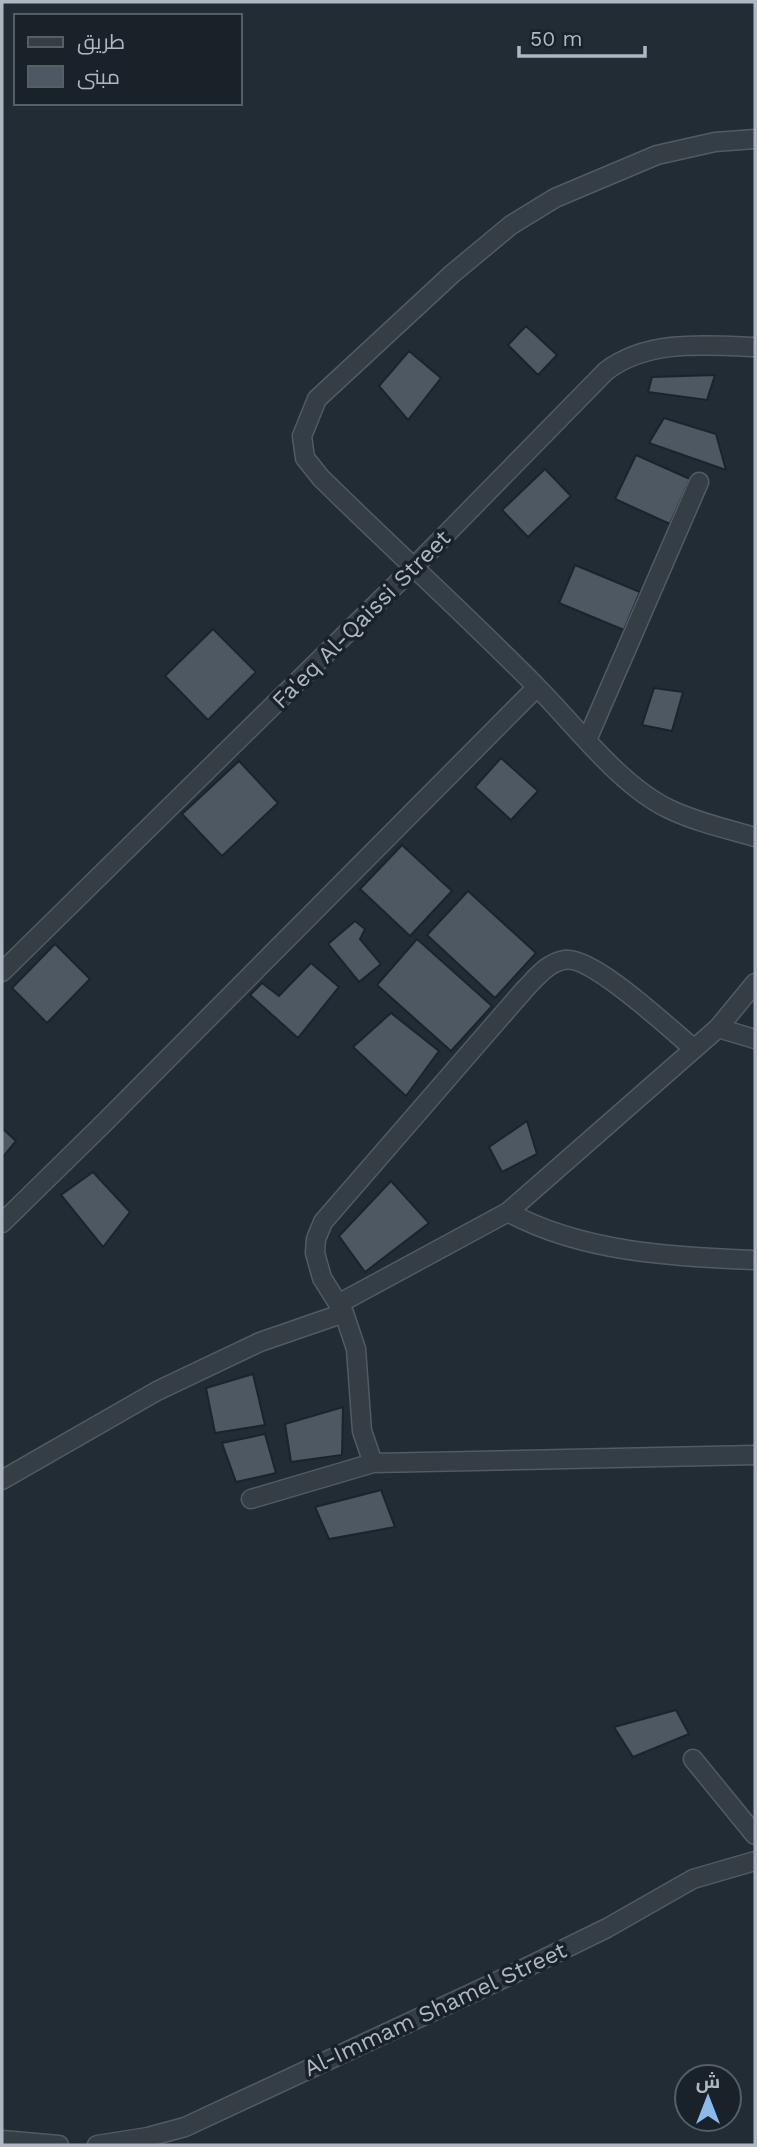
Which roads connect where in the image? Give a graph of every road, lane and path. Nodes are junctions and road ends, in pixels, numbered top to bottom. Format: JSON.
{"nodes":[{"id":1,"x":755,"y":139,"type":"edge"},
{"id":2,"x":755,"y":347,"type":"edge"},
{"id":3,"x":699,"y":482,"type":"dead end"},
{"id":4,"x":413,"y":568,"type":"junction"},
{"id":5,"x":537,"y":687,"type":"junction"},
{"id":6,"x":587,"y":740,"type":"junction"},
{"id":7,"x":755,"y":837,"type":"edge"},
{"id":8,"x":2,"y":972,"type":"edge"},
{"id":9,"x":755,"y":983,"type":"edge"},
{"id":10,"x":718,"y":1028,"type":"junction"},
{"id":11,"x":755,"y":1039,"type":"edge"},
{"id":12,"x":693,"y":1048,"type":"junction"},
{"id":13,"x":508,"y":1212,"type":"junction"},
{"id":14,"x":2,"y":1223,"type":"edge"},
{"id":15,"x":755,"y":1260,"type":"edge"},
{"id":16,"x":341,"y":1308,"type":"junction"},
{"id":17,"x":755,"y":1455,"type":"edge"},
{"id":18,"x":373,"y":1463,"type":"junction"},
{"id":19,"x":2,"y":1480,"type":"edge"},
{"id":20,"x":251,"y":1499,"type":"dead end"},
{"id":21,"x":693,"y":1759,"type":"dead end"},
{"id":22,"x":755,"y":1835,"type":"edge"},
{"id":23,"x":755,"y":1861,"type":"edge"},
{"id":24,"x":2,"y":2140,"type":"edge"},
{"id":25,"x":59,"y":2145,"type":"edge"},
{"id":26,"x":105,"y":2145,"type":"edge"}],
"edges":[{"from":1,"to":4,"type":"street"},
{"from":2,"to":4,"type":"street","name":"Fa'eq Al-Qaissi Street"},
{"from":3,"to":6,"type":"street"},
{"from":4,"to":5,"type":"street"},
{"from":4,"to":8,"type":"street","name":"Fa'eq Al-Qaissi Street"},
{"from":5,"to":6,"type":"street"},
{"from":5,"to":14,"type":"street"},
{"from":6,"to":7,"type":"street"},
{"from":9,"to":10,"type":"street"},
{"from":10,"to":11,"type":"street"},
{"from":10,"to":12,"type":"street"},
{"from":12,"to":13,"type":"street"},
{"from":12,"to":16,"type":"street"},
{"from":13,"to":15,"type":"street"},
{"from":13,"to":16,"type":"street"},
{"from":16,"to":18,"type":"street"},
{"from":16,"to":19,"type":"street"},
{"from":17,"to":18,"type":"street"},
{"from":18,"to":20,"type":"street"},
{"from":21,"to":22,"type":"street"},
{"from":23,"to":26,"type":"street","name":"Al-Immam Shamel Street"},
{"from":24,"to":25,"type":"street"}]}
